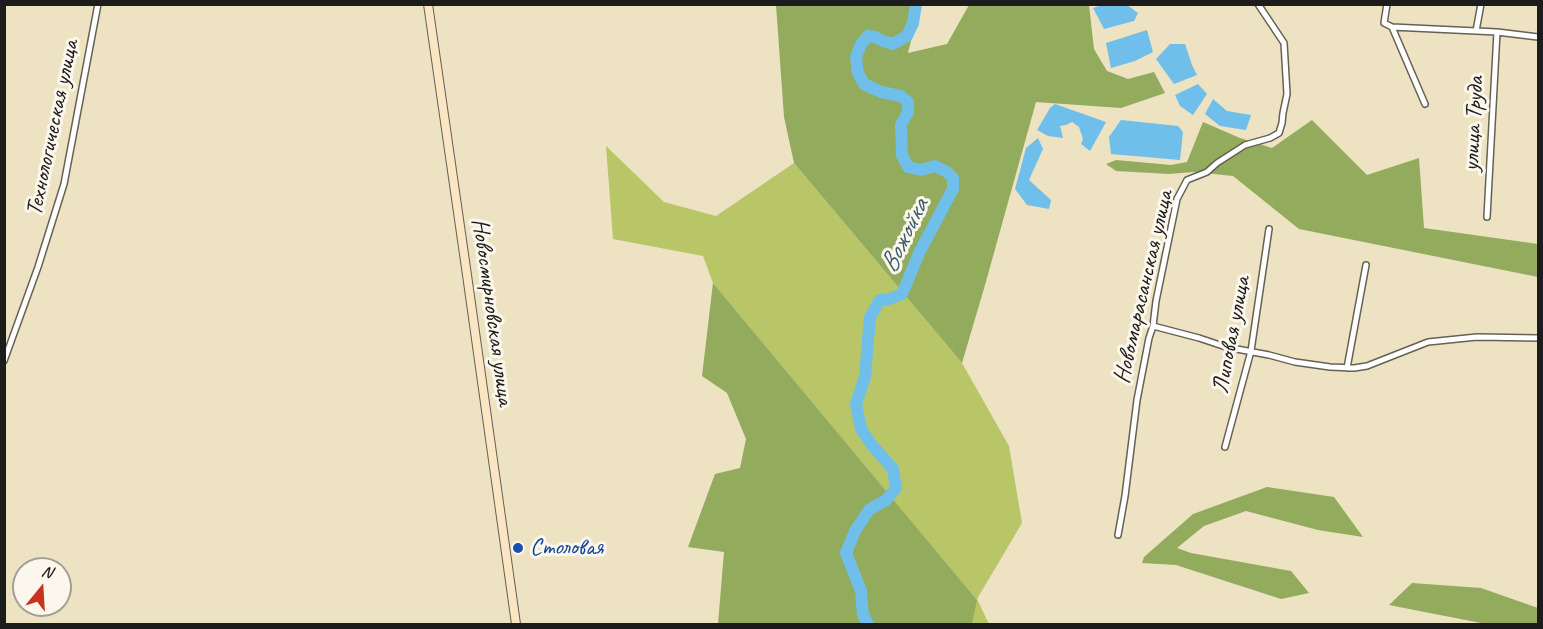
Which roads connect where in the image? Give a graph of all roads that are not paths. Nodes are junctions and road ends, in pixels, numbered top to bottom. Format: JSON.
{"nodes":[{"id":1,"x":98,"y":4,"type":"edge"},
{"id":2,"x":428,"y":4,"type":"edge"},
{"id":3,"x":1258,"y":4,"type":"edge"},
{"id":4,"x":1387,"y":4,"type":"edge"},
{"id":5,"x":1481,"y":4,"type":"edge"},
{"id":6,"x":1392,"y":27,"type":"junction"},
{"id":7,"x":1476,"y":32,"type":"junction"},
{"id":8,"x":1497,"y":32,"type":"junction"},
{"id":9,"x":1539,"y":37,"type":"edge"},
{"id":10,"x":1425,"y":104,"type":"dead end"},
{"id":11,"x":1487,"y":217,"type":"dead end"},
{"id":12,"x":1269,"y":229,"type":"dead end"},
{"id":13,"x":1366,"y":265,"type":"dead end"},
{"id":14,"x":1153,"y":326,"type":"junction"},
{"id":15,"x":1539,"y":338,"type":"edge"},
{"id":16,"x":1251,"y":351,"type":"junction"},
{"id":17,"x":4,"y":361,"type":"edge"},
{"id":18,"x":1347,"y":368,"type":"junction"},
{"id":19,"x":1225,"y":447,"type":"dead end"},
{"id":20,"x":1118,"y":535,"type":"dead end"},
{"id":21,"x":516,"y":624,"type":"edge"}],
"edges":[{"from":1,"to":17,"type":"street","name":"Технологическая улица"},
{"from":2,"to":21,"type":"street","name":"Новосмирновская улица"},
{"from":3,"to":14,"type":"street","name":"Новомарасанская улица"},
{"from":4,"to":6,"type":"street"},
{"from":5,"to":7,"type":"street"},
{"from":6,"to":7,"type":"street"},
{"from":6,"to":10,"type":"street"},
{"from":7,"to":8,"type":"street"},
{"from":8,"to":9,"type":"street"},
{"from":8,"to":11,"type":"street","name":"улица Труда"},
{"from":12,"to":16,"type":"street","name":"Липовая улица"},
{"from":13,"to":18,"type":"street"},
{"from":14,"to":16,"type":"street"},
{"from":14,"to":20,"type":"street","name":"Новомарасанская улица"},
{"from":15,"to":18,"type":"street"},
{"from":16,"to":18,"type":"street"},
{"from":16,"to":19,"type":"street","name":"Липовая улица"}]}
